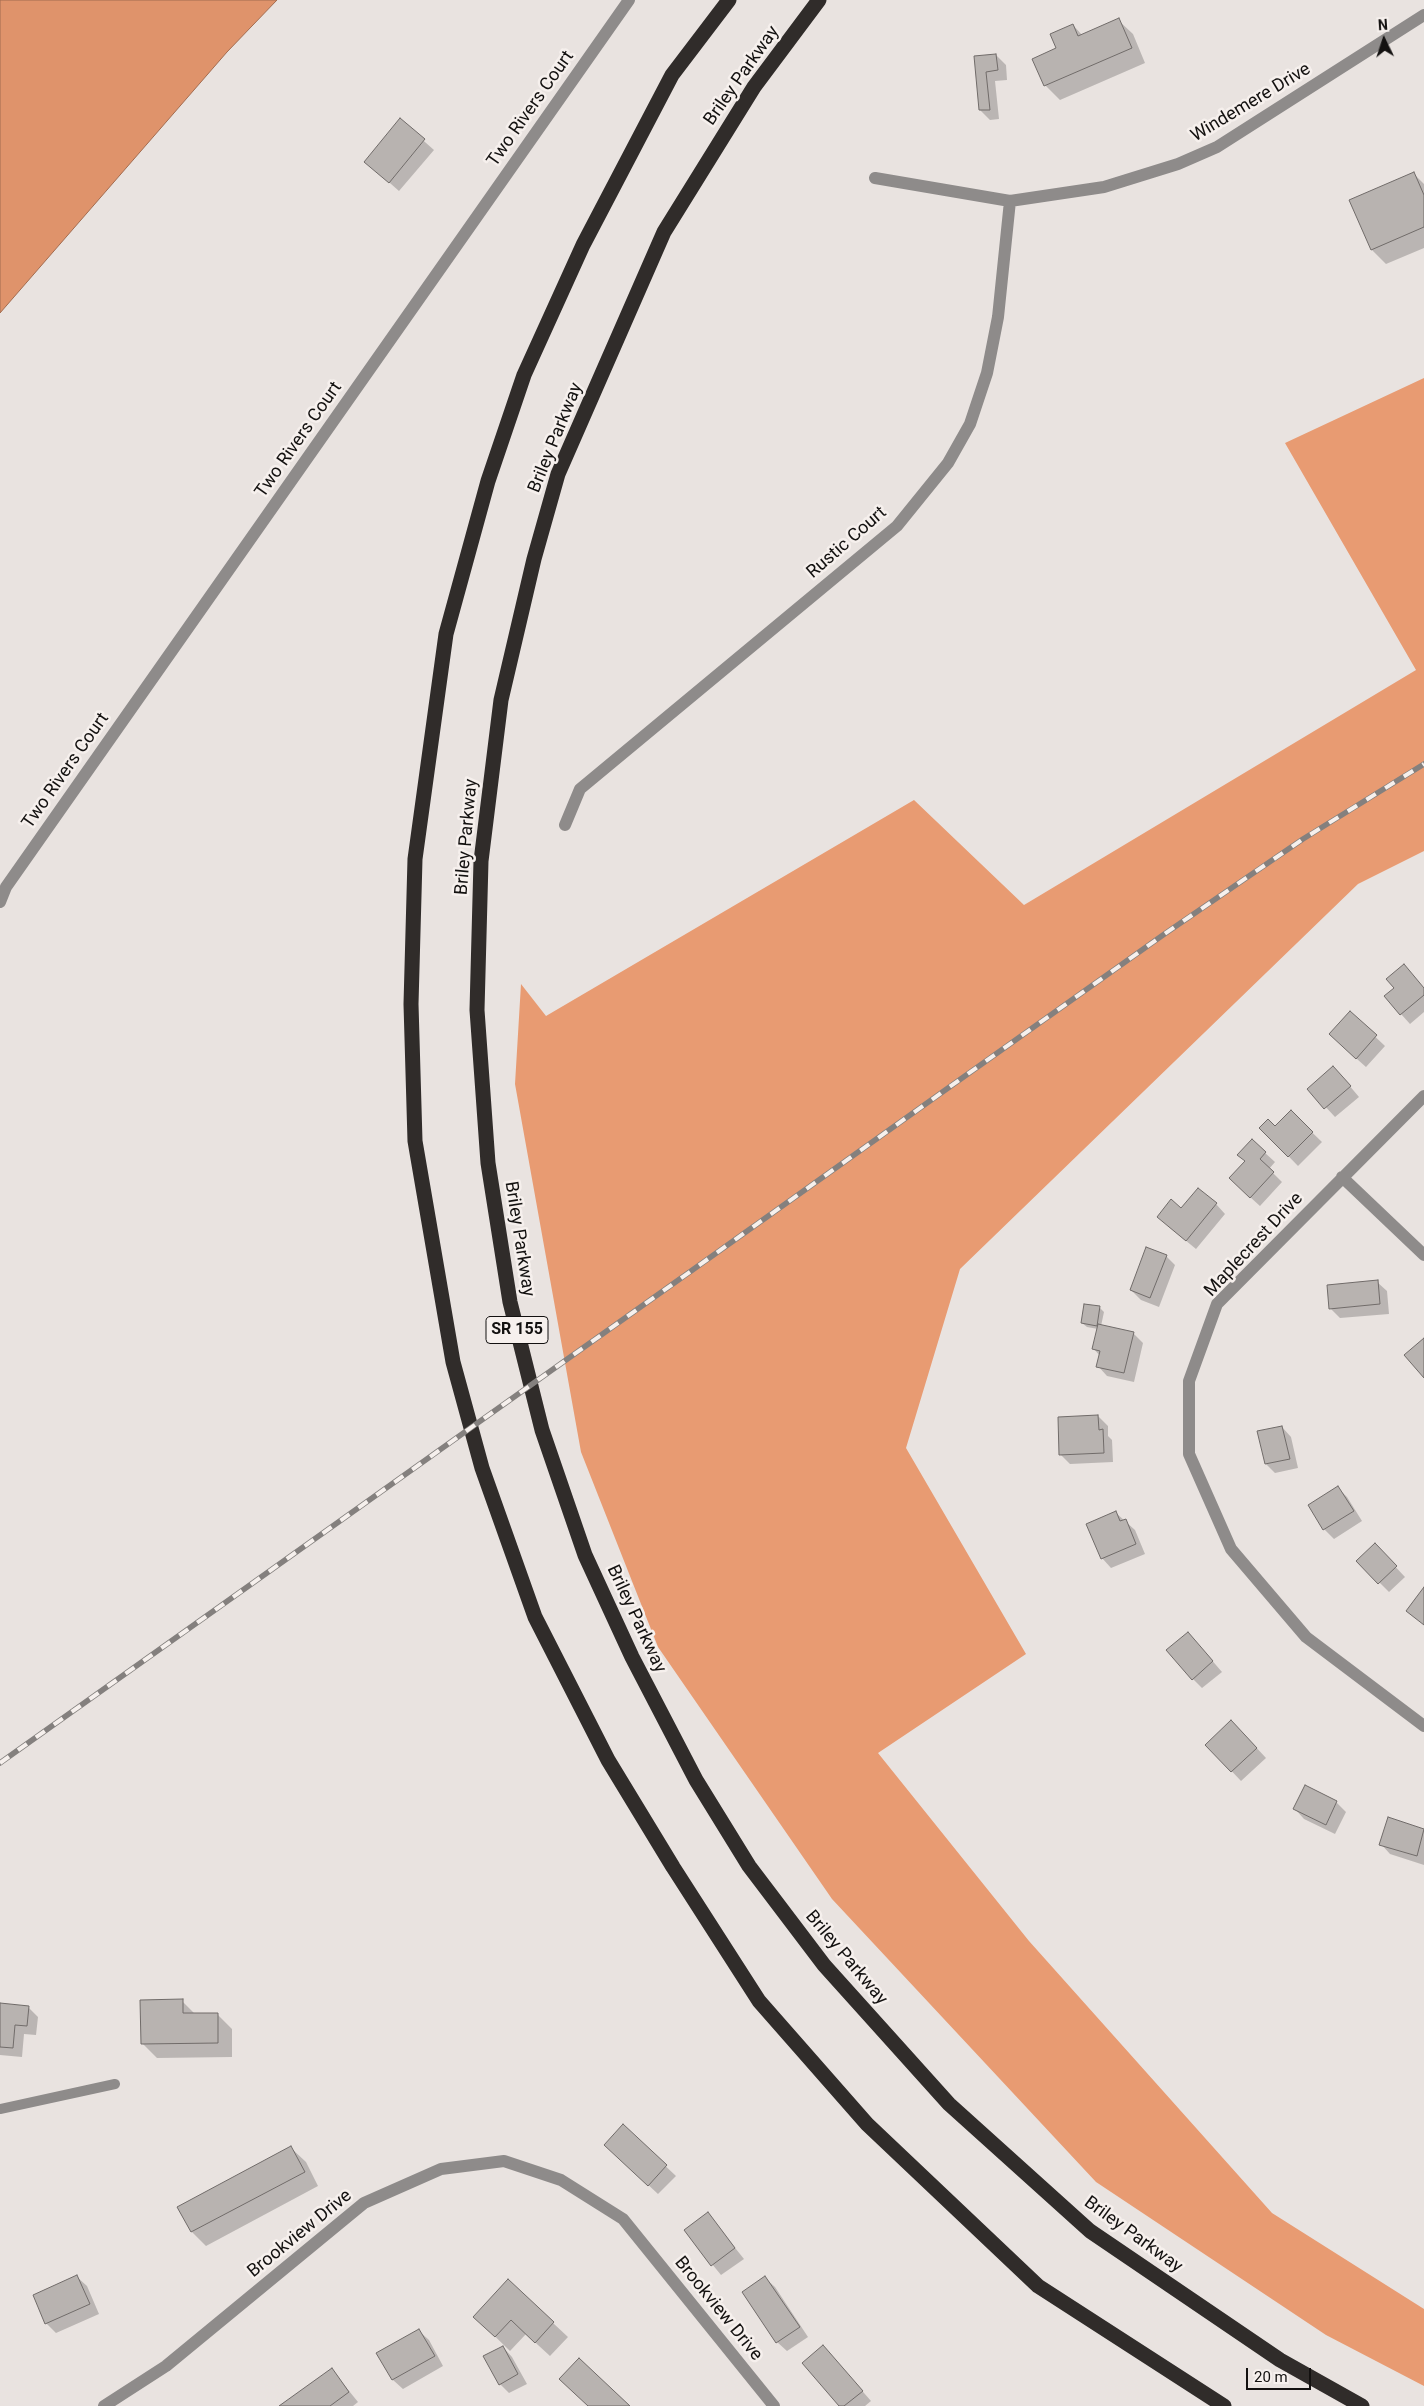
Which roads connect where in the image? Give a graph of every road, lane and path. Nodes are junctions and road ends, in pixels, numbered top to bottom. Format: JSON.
{"nodes":[{"id":1,"x":629,"y":0,"type":"edge"},
{"id":2,"x":729,"y":0,"type":"edge"},
{"id":3,"x":819,"y":0,"type":"edge"},
{"id":4,"x":1424,"y":15,"type":"edge"},
{"id":5,"x":875,"y":178,"type":"dead end"},
{"id":6,"x":1010,"y":201,"type":"junction"},
{"id":7,"x":565,"y":825,"type":"dead end"},
{"id":8,"x":0,"y":902,"type":"edge"},
{"id":9,"x":1424,"y":1096,"type":"edge"},
{"id":10,"x":1342,"y":1177,"type":"junction"},
{"id":11,"x":1424,"y":1255,"type":"edge"},
{"id":12,"x":1424,"y":1726,"type":"edge"},
{"id":13,"x":115,"y":2084,"type":"dead end"},
{"id":14,"x":0,"y":2109,"type":"edge"},
{"id":15,"x":104,"y":2406,"type":"edge"},
{"id":16,"x":774,"y":2406,"type":"edge"},
{"id":17,"x":1224,"y":2406,"type":"edge"},
{"id":18,"x":1362,"y":2406,"type":"edge"}],
"edges":[{"from":1,"to":8,"type":"street","name":"Two Rivers Court"},
{"from":2,"to":17,"type":"highway"},
{"from":3,"to":18,"type":"highway","name":"Briley Parkway","number":"SR 155"},
{"from":4,"to":6,"type":"street","name":"Windemere Drive"},
{"from":5,"to":6,"type":"street","name":"Windemere Drive"},
{"from":6,"to":7,"type":"street","name":"Rustic Court"},
{"from":9,"to":10,"type":"street","name":"Maplecrest Drive"},
{"from":10,"to":11,"type":"street"},
{"from":10,"to":12,"type":"street","name":"Maplecrest Drive"},
{"from":13,"to":14,"type":"lane"},
{"from":15,"to":16,"type":"street","name":"Brookview Drive"}]}
